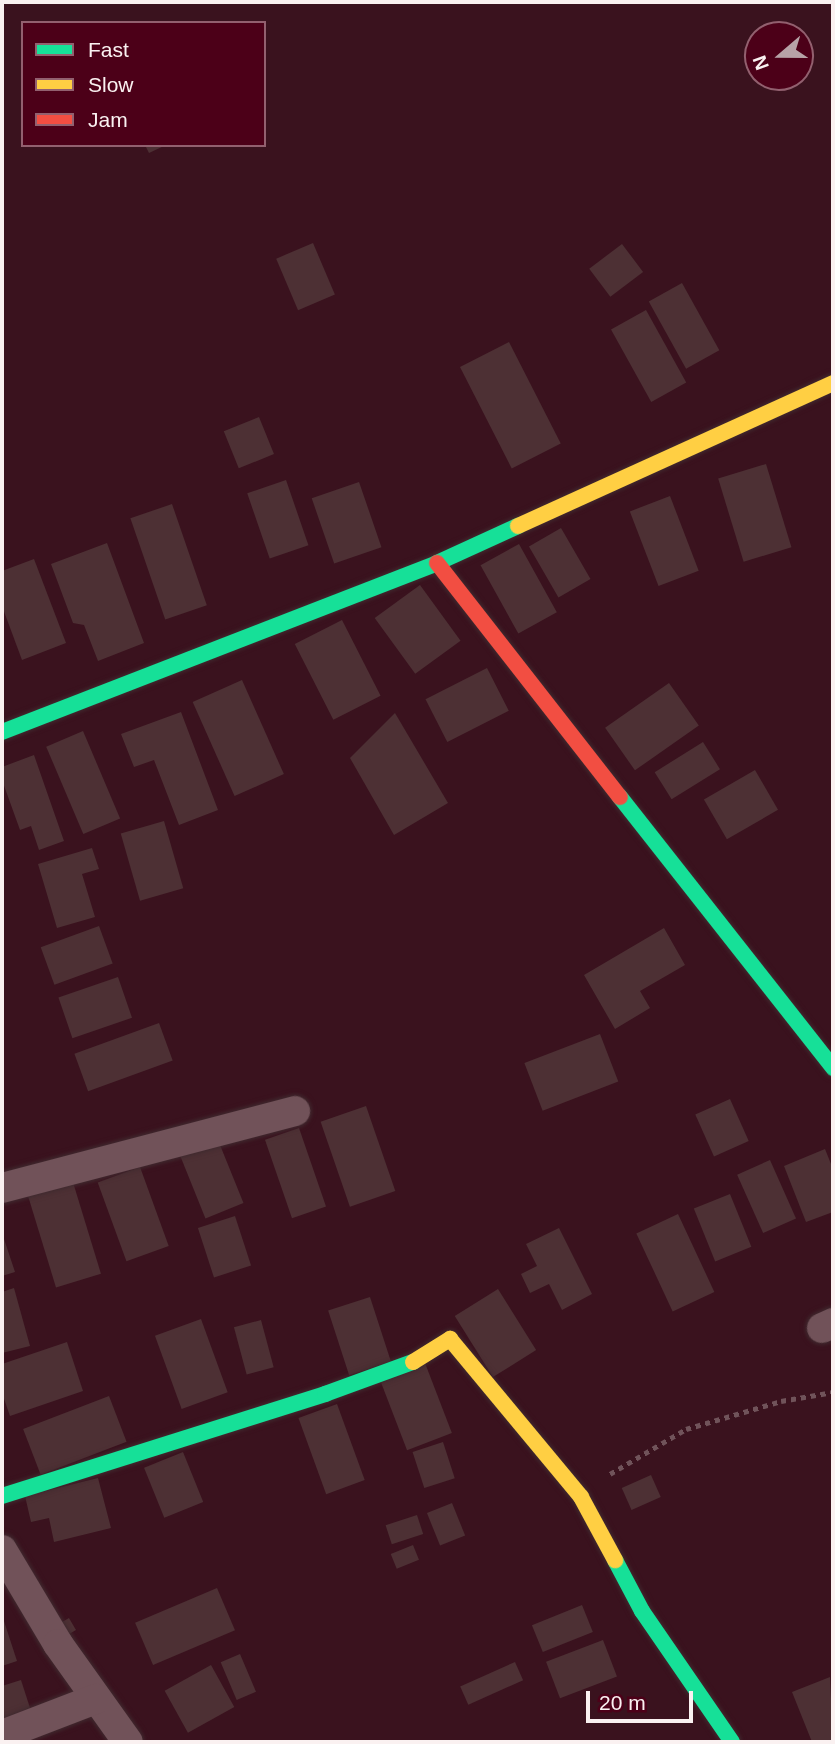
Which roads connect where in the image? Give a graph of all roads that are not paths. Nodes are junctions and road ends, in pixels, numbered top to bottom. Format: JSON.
{"nodes":[{"id":1,"x":833,"y":383,"type":"edge"},
{"id":2,"x":436,"y":564,"type":"junction"},
{"id":3,"x":2,"y":732,"type":"edge"},
{"id":4,"x":833,"y":1068,"type":"edge"},
{"id":5,"x":295,"y":1111,"type":"dead end"},
{"id":6,"x":2,"y":1188,"type":"edge"},
{"id":7,"x":2,"y":1496,"type":"edge"},
{"id":8,"x":2,"y":1550,"type":"edge"},
{"id":9,"x":96,"y":1699,"type":"junction"},
{"id":10,"x":2,"y":1735,"type":"edge"},
{"id":11,"x":128,"y":1742,"type":"edge"},
{"id":12,"x":732,"y":1742,"type":"edge"}],
"edges":[{"from":1,"to":2,"type":"street"},
{"from":2,"to":3,"type":"street"},
{"from":2,"to":4,"type":"street"},
{"from":5,"to":6,"type":"street"},
{"from":7,"to":12,"type":"street"},
{"from":8,"to":9,"type":"street"},
{"from":9,"to":10,"type":"street"},
{"from":9,"to":11,"type":"street"}]}
